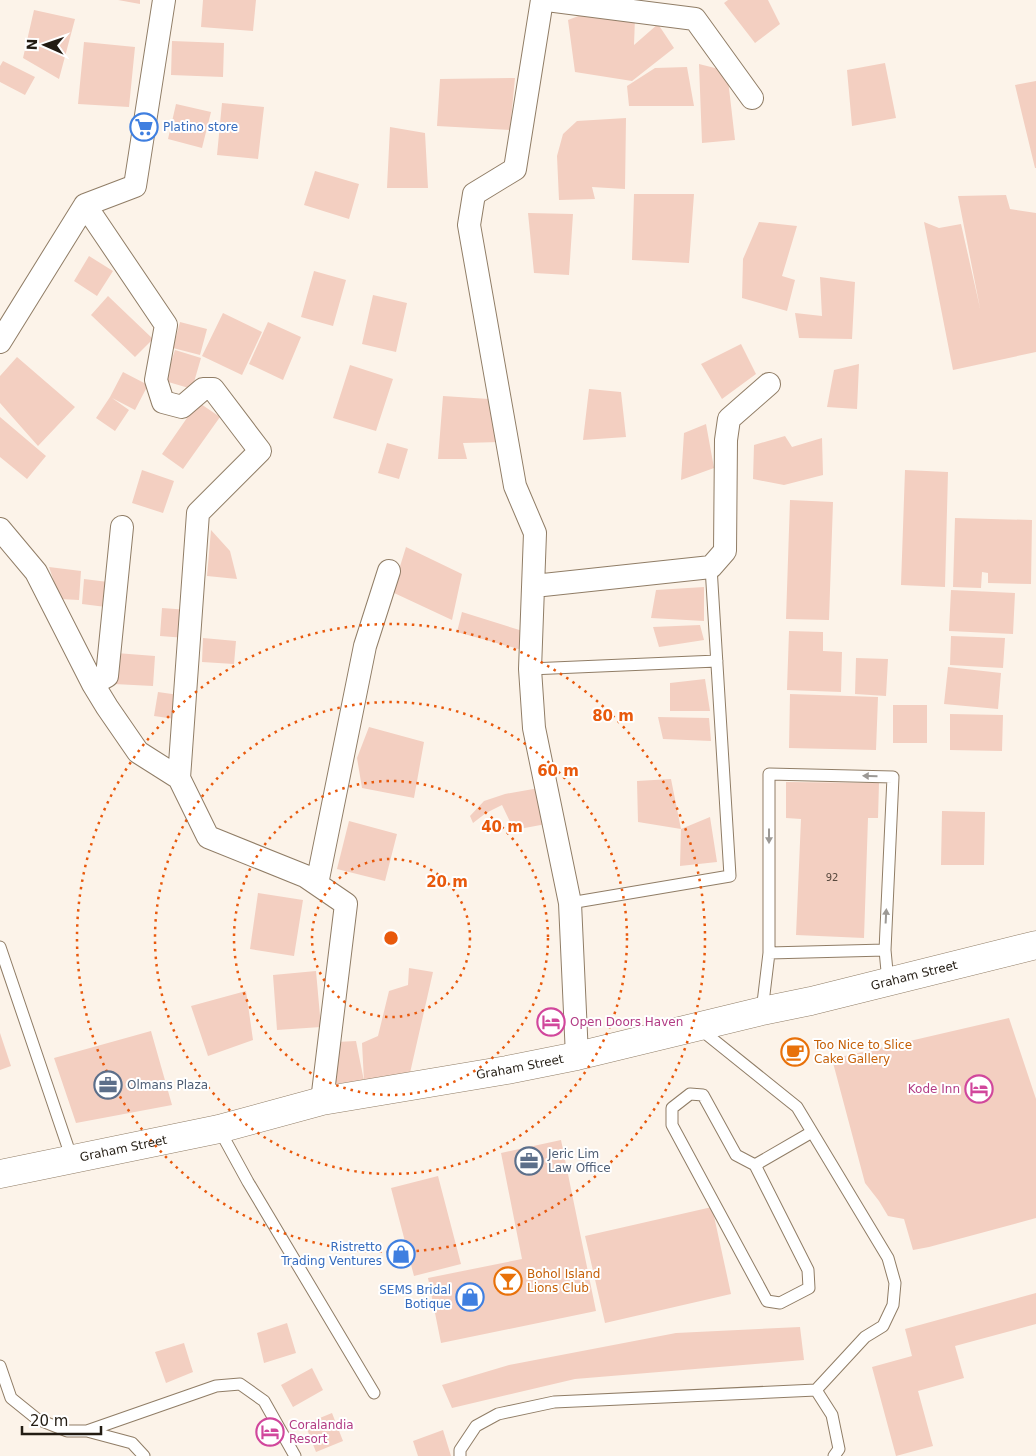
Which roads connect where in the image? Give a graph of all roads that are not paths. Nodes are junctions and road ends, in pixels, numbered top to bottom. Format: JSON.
{"nodes":[{"id":1,"x":164,"y":0,"type":"edge"},
{"id":2,"x":542,"y":0,"type":"edge"},
{"id":3,"x":547,"y":0,"type":"edge"},
{"id":4,"x":752,"y":98,"type":"dead end"},
{"id":5,"x":85,"y":205,"type":"junction"},
{"id":6,"x":0,"y":342,"type":"edge"},
{"id":7,"x":769,"y":384,"type":"dead end"},
{"id":8,"x":122,"y":527,"type":"dead end"},
{"id":9,"x":0,"y":529,"type":"edge"},
{"id":10,"x":711,"y":567,"type":"junction"},
{"id":11,"x":388,"y":571,"type":"dead end"},
{"id":12,"x":534,"y":586,"type":"junction"},
{"id":13,"x":717,"y":661,"type":"junction"},
{"id":14,"x":530,"y":669,"type":"junction"},
{"id":15,"x":93,"y":684,"type":"junction"},
{"id":16,"x":179,"y":778,"type":"junction"},
{"id":17,"x":317,"y":884,"type":"junction"},
{"id":18,"x":570,"y":903,"type":"junction"},
{"id":19,"x":1036,"y":945,"type":"edge"},
{"id":20,"x":0,"y":946,"type":"edge"},
{"id":21,"x":885,"y":950,"type":"junction"},
{"id":22,"x":769,"y":953,"type":"junction"},
{"id":23,"x":888,"y":982,"type":"junction"},
{"id":24,"x":762,"y":1011,"type":"junction"},
{"id":25,"x":697,"y":1027,"type":"junction"},
{"id":26,"x":576,"y":1056,"type":"junction"},
{"id":27,"x":322,"y":1101,"type":"junction"},
{"id":28,"x":219,"y":1129,"type":"junction"},
{"id":29,"x":812,"y":1132,"type":"junction"},
{"id":30,"x":72,"y":1159,"type":"junction"},
{"id":31,"x":756,"y":1165,"type":"junction"},
{"id":32,"x":0,"y":1174,"type":"edge"},
{"id":33,"x":0,"y":1366,"type":"edge"},
{"id":34,"x":816,"y":1390,"type":"junction"},
{"id":35,"x":374,"y":1394,"type":"dead end"},
{"id":36,"x":87,"y":1431,"type":"junction"},
{"id":37,"x":144,"y":1456,"type":"edge"},
{"id":38,"x":294,"y":1456,"type":"edge"},
{"id":39,"x":460,"y":1456,"type":"edge"},
{"id":40,"x":834,"y":1456,"type":"edge"}],
"edges":[{"from":1,"to":5,"type":"street"},
{"from":2,"to":12,"type":"street"},
{"from":3,"to":4,"type":"street"},
{"from":5,"to":6,"type":"street"},
{"from":5,"to":16,"type":"street"},
{"from":7,"to":10,"type":"street"},
{"from":8,"to":15,"type":"street"},
{"from":9,"to":15,"type":"street"},
{"from":10,"to":12,"type":"street"},
{"from":10,"to":13,"type":"lane"},
{"from":11,"to":17,"type":"street"},
{"from":12,"to":14,"type":"street"},
{"from":13,"to":14,"type":"lane"},
{"from":13,"to":18,"type":"lane"},
{"from":14,"to":18,"type":"street"},
{"from":15,"to":16,"type":"street"},
{"from":16,"to":17,"type":"street"},
{"from":17,"to":27,"type":"street"},
{"from":18,"to":26,"type":"street"},
{"from":19,"to":23,"type":"main road","name":"Graham Street"},
{"from":20,"to":30,"type":"lane"},
{"from":21,"to":22,"type":"lane"},
{"from":21,"to":22,"type":"lane","one_way":true},
{"from":21,"to":23,"type":"lane"},
{"from":22,"to":24,"type":"lane"},
{"from":23,"to":24,"type":"main road","name":"Graham Street"},
{"from":24,"to":25,"type":"main road","name":"Graham Street"},
{"from":25,"to":26,"type":"main road","name":"Graham Street"},
{"from":25,"to":29,"type":"lane"},
{"from":26,"to":27,"type":"main road","name":"Graham Street"},
{"from":27,"to":28,"type":"main road","name":"Graham Street"},
{"from":28,"to":30,"type":"main road","name":"Graham Street"},
{"from":28,"to":35,"type":"lane"},
{"from":29,"to":31,"type":"lane"},
{"from":29,"to":34,"type":"lane"},
{"from":30,"to":32,"type":"main road","name":"Graham Street"},
{"from":31,"to":31,"type":"lane"},
{"from":33,"to":36,"type":"lane"},
{"from":34,"to":39,"type":"lane"},
{"from":34,"to":40,"type":"lane"},
{"from":36,"to":37,"type":"lane"},
{"from":36,"to":38,"type":"lane"}]}
